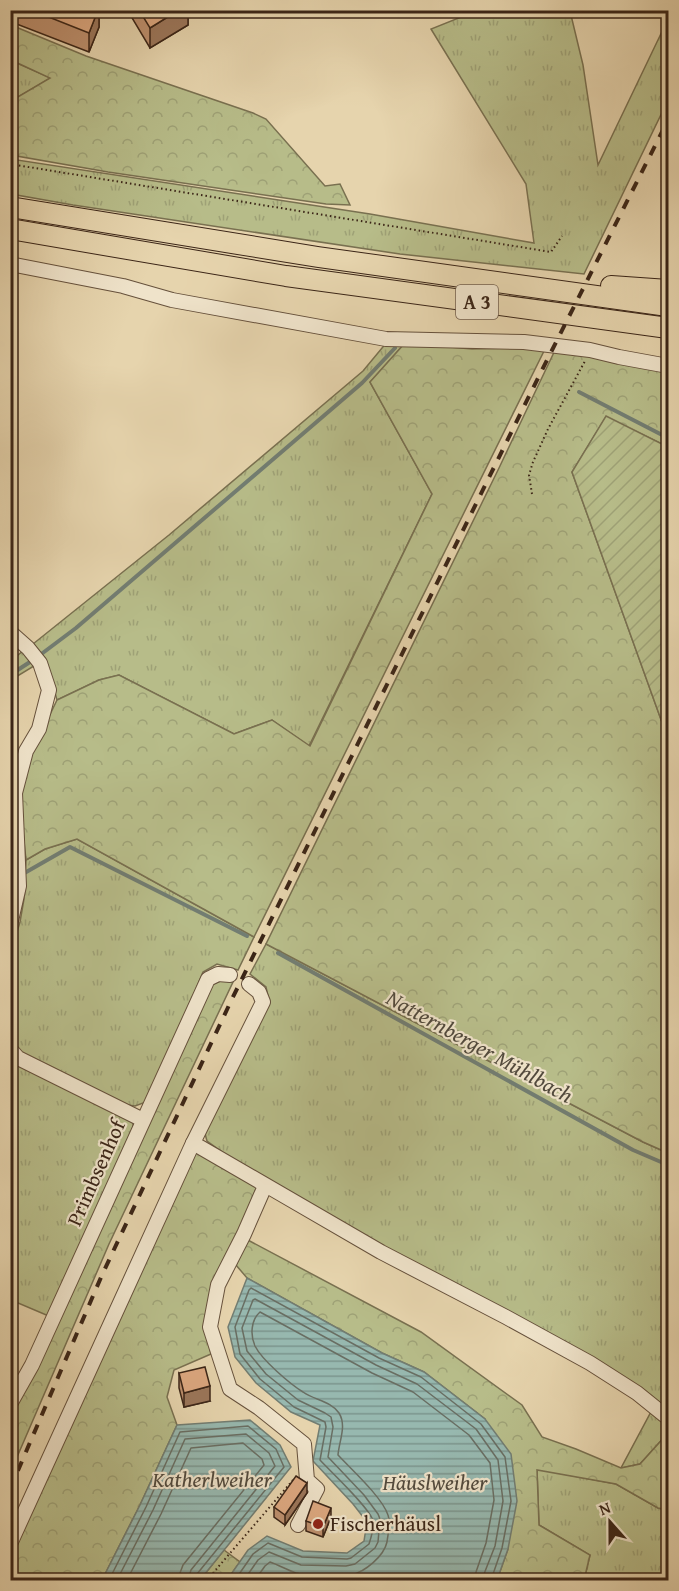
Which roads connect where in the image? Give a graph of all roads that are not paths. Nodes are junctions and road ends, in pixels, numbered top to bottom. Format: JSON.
{"nodes":[{"id":1,"x":10,"y":207,"type":"edge"},
{"id":2,"x":10,"y":229,"type":"edge"},
{"id":3,"x":10,"y":264,"type":"edge"},
{"id":4,"x":505,"y":284,"type":"junction"},
{"id":5,"x":669,"y":290,"type":"edge"},
{"id":6,"x":669,"y":306,"type":"edge"},
{"id":7,"x":669,"y":328,"type":"edge"},
{"id":8,"x":669,"y":366,"type":"edge"},
{"id":9,"x":10,"y":632,"type":"edge"},
{"id":10,"x":10,"y":925,"type":"edge"},
{"id":11,"x":230,"y":975,"type":"dead end"},
{"id":12,"x":249,"y":984,"type":"dead end"},
{"id":13,"x":10,"y":1049,"type":"edge"},
{"id":14,"x":143,"y":1120,"type":"junction"},
{"id":15,"x":193,"y":1143,"type":"junction"},
{"id":16,"x":265,"y":1186,"type":"junction"},
{"id":17,"x":10,"y":1404,"type":"edge"},
{"id":18,"x":669,"y":1418,"type":"edge"},
{"id":19,"x":298,"y":1525,"type":"dead end"},
{"id":20,"x":10,"y":1544,"type":"edge"}],
"edges":[{"from":1,"to":4,"type":"highway","number":"A 3"},
{"from":2,"to":7,"type":"highway","number":"A 3"},
{"from":3,"to":8,"type":"lane"},
{"from":4,"to":5,"type":"highway","number":"A 3"},
{"from":4,"to":6,"type":"highway","number":"A 3"},
{"from":9,"to":10,"type":"lane"},
{"from":11,"to":14,"type":"lane","name":"Primbsenhof"},
{"from":12,"to":15,"type":"lane"},
{"from":13,"to":14,"type":"lane"},
{"from":14,"to":17,"type":"lane","name":"Primbsenhof"},
{"from":15,"to":16,"type":"lane"},
{"from":15,"to":20,"type":"lane"},
{"from":16,"to":18,"type":"lane"},
{"from":16,"to":19,"type":"lane"}]}
